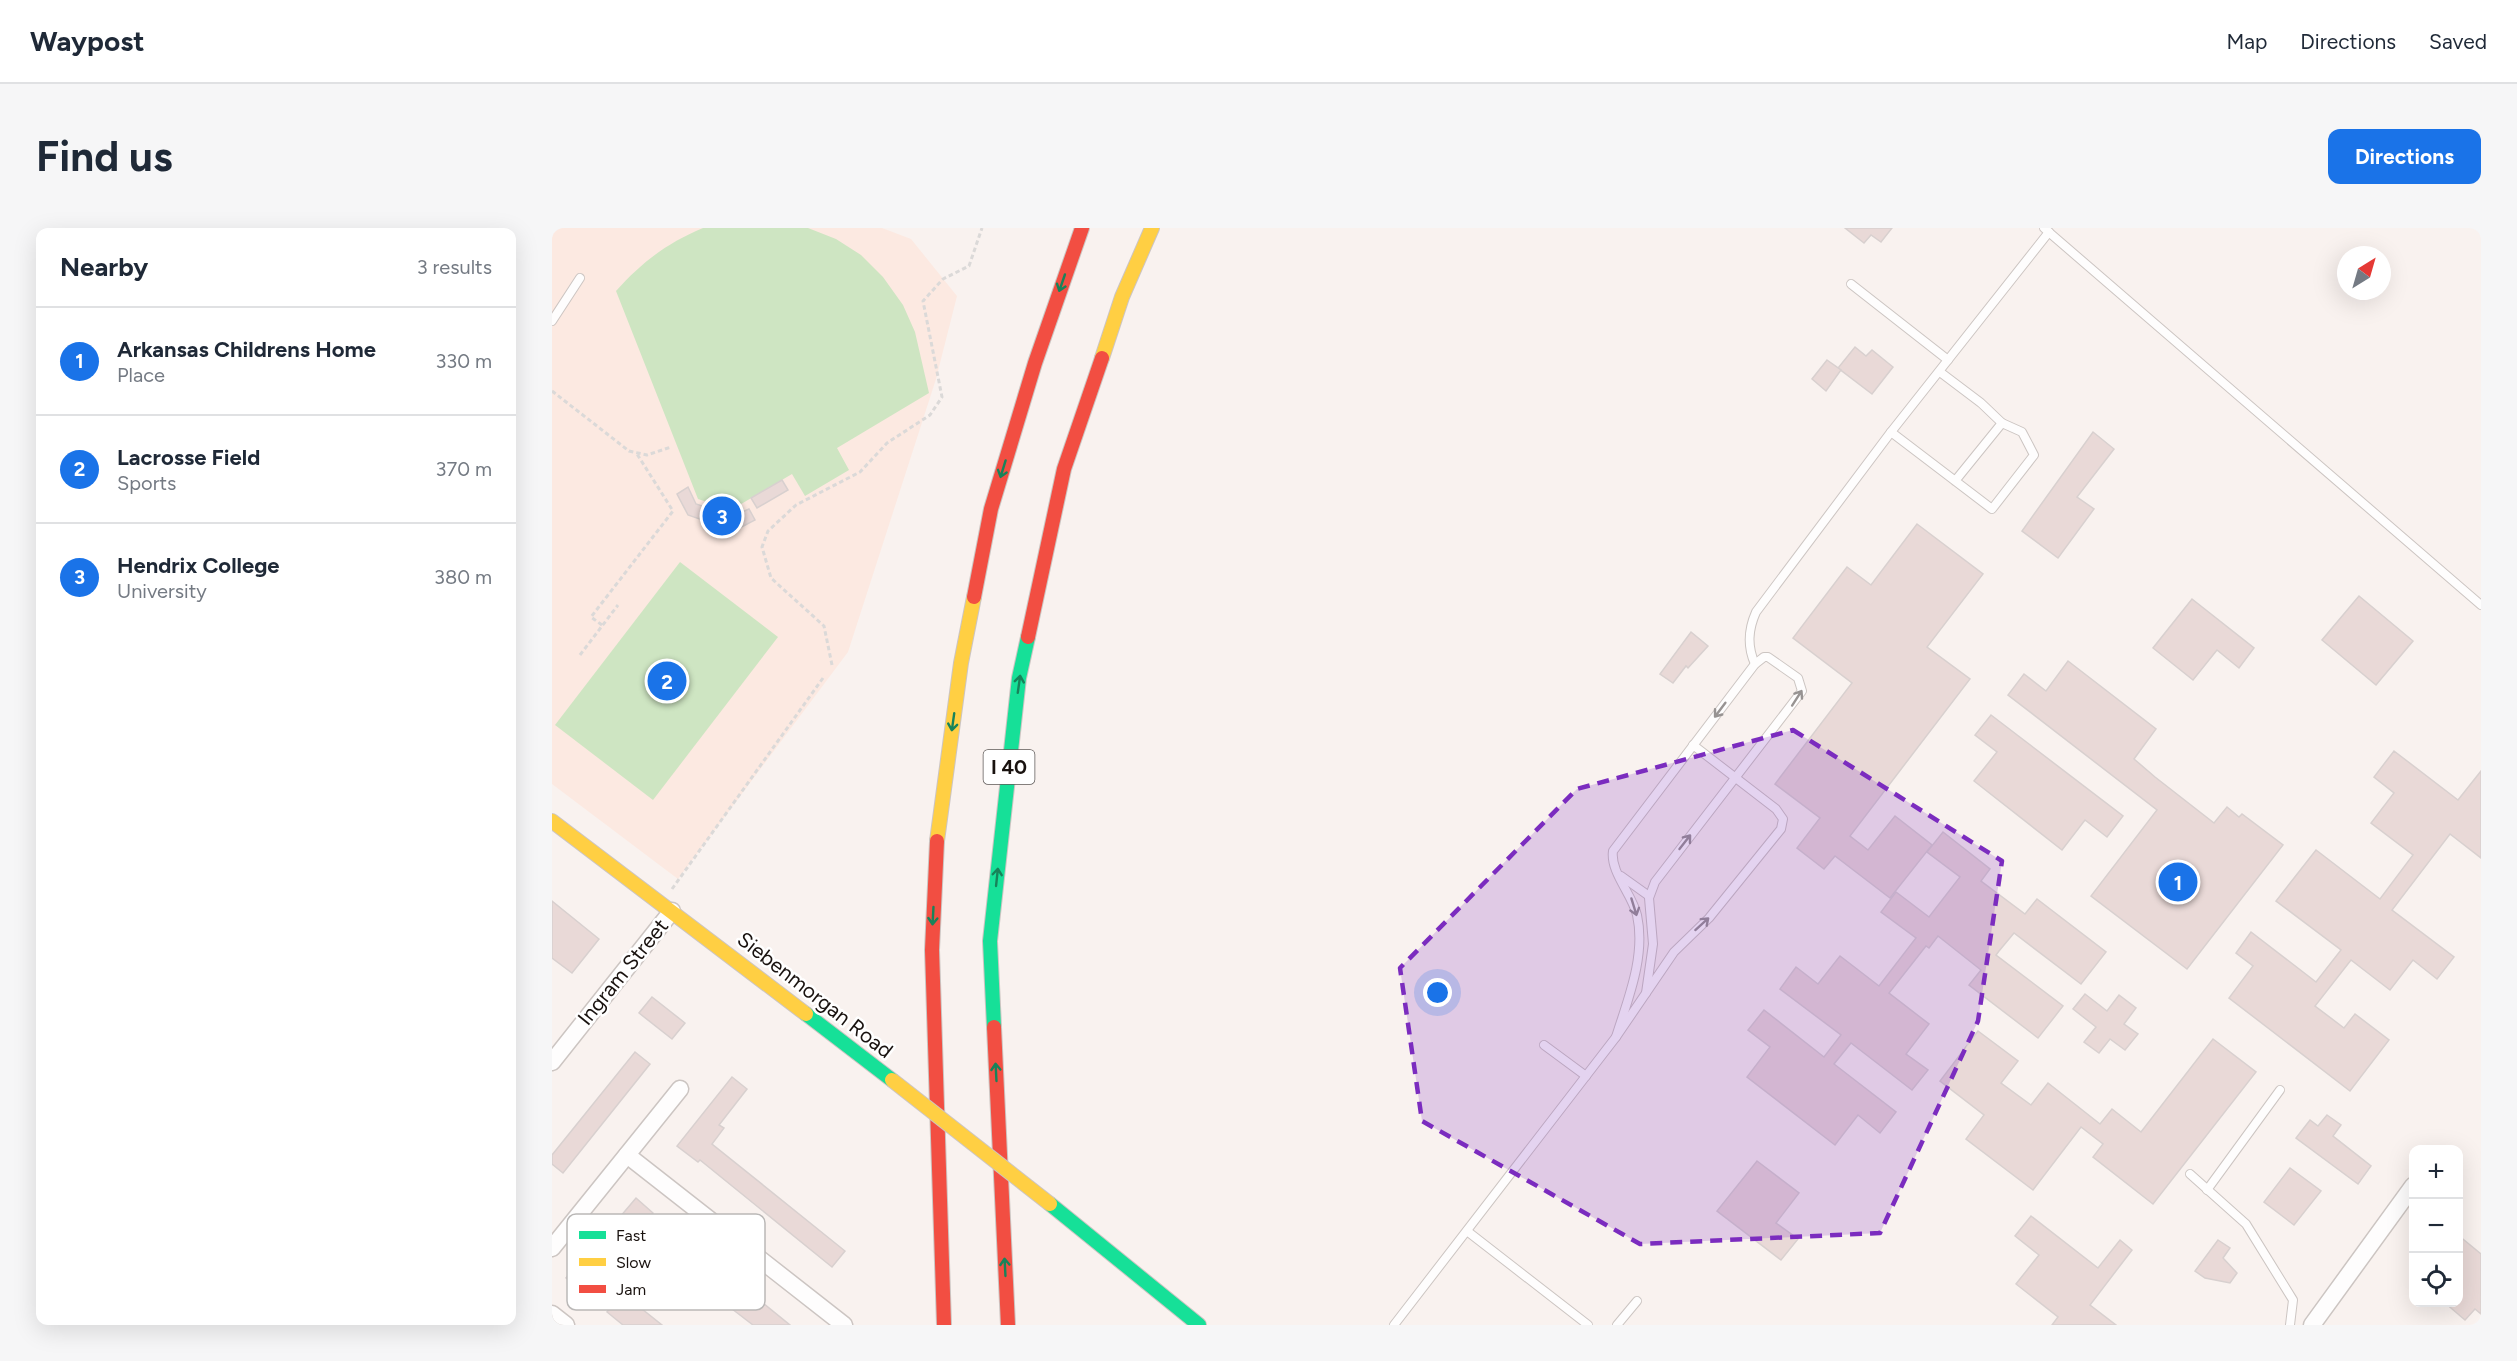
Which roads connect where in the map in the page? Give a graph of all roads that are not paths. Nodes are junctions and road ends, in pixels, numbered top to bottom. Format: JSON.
{"nodes":[{"id":1,"x":1082,"y":228,"type":"edge"},
{"id":2,"x":1152,"y":228,"type":"edge"},
{"id":3,"x":2047,"y":230,"type":"edge"},
{"id":4,"x":580,"y":278,"type":"dead end"},
{"id":5,"x":1851,"y":284,"type":"dead end"},
{"id":6,"x":552,"y":321,"type":"edge"},
{"id":7,"x":1948,"y":360,"type":"junction"},
{"id":8,"x":1940,"y":372,"type":"junction"},
{"id":9,"x":2002,"y":423,"type":"junction"},
{"id":10,"x":1891,"y":432,"type":"junction"},
{"id":11,"x":1955,"y":481,"type":"junction"},
{"id":12,"x":2481,"y":605,"type":"edge"},
{"id":13,"x":1755,"y":664,"type":"junction"},
{"id":14,"x":1693,"y":745,"type":"junction"},
{"id":15,"x":1736,"y":777,"type":"junction"},
{"id":16,"x":552,"y":821,"type":"edge"},
{"id":17,"x":1619,"y":874,"type":"junction"},
{"id":18,"x":1649,"y":896,"type":"junction"},
{"id":19,"x":667,"y":907,"type":"junction"},
{"id":20,"x":1646,"y":993,"type":"junction"},
{"id":21,"x":1616,"y":1037,"type":"junction"},
{"id":22,"x":1544,"y":1045,"type":"dead end"},
{"id":23,"x":552,"y":1062,"type":"edge"},
{"id":24,"x":1586,"y":1076,"type":"junction"},
{"id":25,"x":680,"y":1089,"type":"dead end"},
{"id":26,"x":2280,"y":1090,"type":"dead end"},
{"id":27,"x":627,"y":1155,"type":"junction"},
{"id":28,"x":2190,"y":1174,"type":"dead end"},
{"id":29,"x":2207,"y":1190,"type":"junction"},
{"id":30,"x":2409,"y":1192,"type":"edge"},
{"id":31,"x":579,"y":1214,"type":"edge"},
{"id":32,"x":702,"y":1214,"type":"edge"},
{"id":33,"x":567,"y":1229,"type":"edge"},
{"id":34,"x":1467,"y":1231,"type":"junction"},
{"id":35,"x":552,"y":1248,"type":"edge"},
{"id":36,"x":765,"y":1263,"type":"edge"},
{"id":37,"x":1637,"y":1301,"type":"dead end"},
{"id":38,"x":552,"y":1314,"type":"edge"},
{"id":39,"x":566,"y":1325,"type":"edge"},
{"id":40,"x":844,"y":1325,"type":"edge"},
{"id":41,"x":944,"y":1325,"type":"edge"},
{"id":42,"x":1008,"y":1325,"type":"edge"},
{"id":43,"x":1199,"y":1325,"type":"edge"},
{"id":44,"x":1394,"y":1325,"type":"edge"},
{"id":45,"x":1588,"y":1325,"type":"edge"},
{"id":46,"x":1617,"y":1325,"type":"edge"},
{"id":47,"x":2290,"y":1325,"type":"edge"},
{"id":48,"x":2312,"y":1325,"type":"edge"}],
"edges":[{"from":1,"to":41,"type":"main road","one_way":true},
{"from":42,"to":2,"type":"main road","number":"I 40","one_way":true},
{"from":3,"to":7,"type":"lane"},
{"from":3,"to":12,"type":"lane"},
{"from":4,"to":6,"type":"lane"},
{"from":5,"to":7,"type":"lane"},
{"from":7,"to":8,"type":"lane"},
{"from":8,"to":9,"type":"lane"},
{"from":8,"to":10,"type":"lane"},
{"from":9,"to":11,"type":"lane"},
{"from":9,"to":11,"type":"lane"},
{"from":10,"to":11,"type":"lane"},
{"from":10,"to":13,"type":"lane"},
{"from":13,"to":14,"type":"lane","one_way":true},
{"from":15,"to":13,"type":"lane","one_way":true},
{"from":14,"to":15,"type":"lane"},
{"from":14,"to":17,"type":"lane"},
{"from":18,"to":15,"type":"lane","one_way":true},
{"from":20,"to":15,"type":"lane","one_way":true},
{"from":16,"to":19,"type":"main road","name":"Siebenmorgan Road"},
{"from":17,"to":18,"type":"lane"},
{"from":17,"to":21,"type":"lane","one_way":true},
{"from":18,"to":20,"type":"lane"},
{"from":19,"to":23,"type":"street","name":"Ingram Street"},
{"from":19,"to":43,"type":"main road","name":"Siebenmorgan Road","bridge":true},
{"from":20,"to":21,"type":"lane"},
{"from":21,"to":24,"type":"lane"},
{"from":22,"to":24,"type":"lane"},
{"from":24,"to":34,"type":"lane"},
{"from":25,"to":27,"type":"street"},
{"from":26,"to":29,"type":"lane"},
{"from":27,"to":31,"type":"street"},
{"from":27,"to":32,"type":"street"},
{"from":28,"to":29,"type":"lane"},
{"from":29,"to":47,"type":"lane"},
{"from":30,"to":48,"type":"street"},
{"from":33,"to":35,"type":"street"},
{"from":34,"to":44,"type":"lane"},
{"from":34,"to":45,"type":"lane"},
{"from":36,"to":40,"type":"street"},
{"from":37,"to":46,"type":"lane"},
{"from":38,"to":39,"type":"street"}]}
